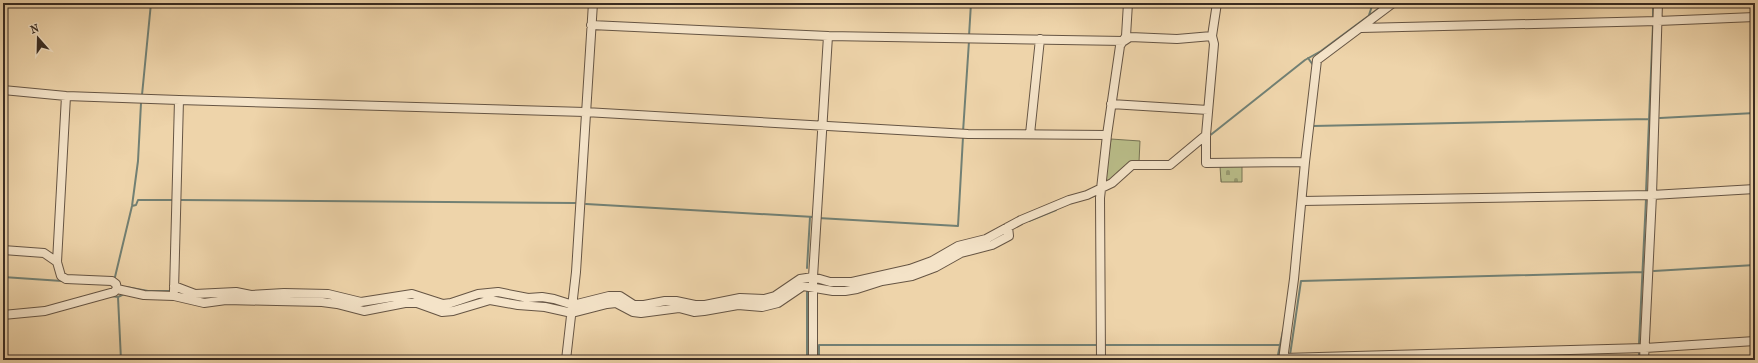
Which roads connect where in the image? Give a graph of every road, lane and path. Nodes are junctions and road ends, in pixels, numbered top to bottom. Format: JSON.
{"nodes":[{"id":1,"x":593,"y":3,"type":"edge"},
{"id":2,"x":1128,"y":3,"type":"edge"},
{"id":3,"x":1217,"y":3,"type":"edge"},
{"id":4,"x":1393,"y":3,"type":"edge"},
{"id":5,"x":1658,"y":3,"type":"edge"},
{"id":6,"x":1755,"y":17,"type":"edge"},
{"id":7,"x":1658,"y":21,"type":"junction"},
{"id":8,"x":591,"y":25,"type":"junction"},
{"id":9,"x":1361,"y":28,"type":"junction"},
{"id":10,"x":828,"y":36,"type":"junction"},
{"id":11,"x":1212,"y":36,"type":"junction"},
{"id":12,"x":1040,"y":39,"type":"junction"},
{"id":13,"x":1124,"y":41,"type":"junction"},
{"id":14,"x":3,"y":90,"type":"edge"},
{"id":15,"x":66,"y":96,"type":"junction"},
{"id":16,"x":180,"y":100,"type":"junction"},
{"id":17,"x":1111,"y":104,"type":"junction"},
{"id":18,"x":1208,"y":110,"type":"junction"},
{"id":19,"x":585,"y":112,"type":"junction"},
{"id":20,"x":822,"y":125,"type":"junction"},
{"id":21,"x":1030,"y":134,"type":"junction"},
{"id":22,"x":1107,"y":135,"type":"junction"},
{"id":23,"x":1206,"y":139,"type":"junction"},
{"id":24,"x":1305,"y":162,"type":"junction"},
{"id":25,"x":1101,"y":187,"type":"junction"},
{"id":26,"x":1755,"y":189,"type":"edge"},
{"id":27,"x":1652,"y":195,"type":"junction"},
{"id":28,"x":1302,"y":201,"type":"junction"},
{"id":29,"x":1008,"y":227,"type":"junction"},
{"id":30,"x":3,"y":250,"type":"edge"},
{"id":31,"x":57,"y":262,"type":"junction"},
{"id":32,"x":813,"y":277,"type":"junction"},
{"id":33,"x":174,"y":286,"type":"junction"},
{"id":34,"x":812,"y":287,"type":"junction"},
{"id":35,"x":122,"y":290,"type":"junction"},
{"id":36,"x":174,"y":296,"type":"junction"},
{"id":37,"x":573,"y":304,"type":"junction"},
{"id":38,"x":572,"y":313,"type":"junction"},
{"id":39,"x":3,"y":315,"type":"edge"},
{"id":40,"x":1755,"y":341,"type":"edge"},
{"id":41,"x":1645,"y":348,"type":"junction"},
{"id":42,"x":1283,"y":359,"type":"edge"},
{"id":43,"x":566,"y":360,"type":"edge"},
{"id":44,"x":813,"y":360,"type":"edge"},
{"id":45,"x":1101,"y":360,"type":"edge"},
{"id":46,"x":1644,"y":360,"type":"edge"}],
"edges":[{"from":1,"to":8,"type":"street"},
{"from":2,"to":13,"type":"street"},
{"from":3,"to":11,"type":"street"},
{"from":4,"to":9,"type":"street"},
{"from":5,"to":7,"type":"street"},
{"from":6,"to":7,"type":"street"},
{"from":7,"to":9,"type":"street"},
{"from":7,"to":27,"type":"street"},
{"from":8,"to":10,"type":"street"},
{"from":8,"to":19,"type":"street"},
{"from":9,"to":24,"type":"street"},
{"from":10,"to":12,"type":"street"},
{"from":10,"to":20,"type":"street"},
{"from":11,"to":13,"type":"street"},
{"from":11,"to":18,"type":"street"},
{"from":12,"to":13,"type":"street"},
{"from":12,"to":21,"type":"street"},
{"from":13,"to":17,"type":"street"},
{"from":14,"to":15,"type":"street"},
{"from":15,"to":16,"type":"street"},
{"from":15,"to":31,"type":"street"},
{"from":16,"to":19,"type":"street"},
{"from":16,"to":33,"type":"street"},
{"from":17,"to":18,"type":"street"},
{"from":17,"to":22,"type":"street"},
{"from":18,"to":23,"type":"street"},
{"from":19,"to":20,"type":"street"},
{"from":19,"to":37,"type":"street"},
{"from":20,"to":21,"type":"street"},
{"from":20,"to":32,"type":"street"},
{"from":21,"to":22,"type":"street"},
{"from":22,"to":25,"type":"street"},
{"from":23,"to":24,"type":"street"},
{"from":23,"to":25,"type":"street"},
{"from":24,"to":28,"type":"street"},
{"from":25,"to":29,"type":"street"},
{"from":25,"to":45,"type":"street"},
{"from":26,"to":27,"type":"street"},
{"from":27,"to":28,"type":"street"},
{"from":27,"to":41,"type":"street"},
{"from":28,"to":42,"type":"street"},
{"from":29,"to":32,"type":"street"},
{"from":29,"to":34,"type":"street"},
{"from":30,"to":31,"type":"street"},
{"from":31,"to":35,"type":"street"},
{"from":32,"to":34,"type":"street"},
{"from":32,"to":37,"type":"street"},
{"from":33,"to":36,"type":"street"},
{"from":33,"to":37,"type":"street"},
{"from":34,"to":38,"type":"street"},
{"from":34,"to":44,"type":"street"},
{"from":35,"to":36,"type":"street"},
{"from":35,"to":39,"type":"street"},
{"from":36,"to":38,"type":"street"},
{"from":37,"to":38,"type":"street"},
{"from":38,"to":43,"type":"street"},
{"from":40,"to":41,"type":"street"},
{"from":41,"to":42,"type":"street"},
{"from":41,"to":46,"type":"street"}]}
